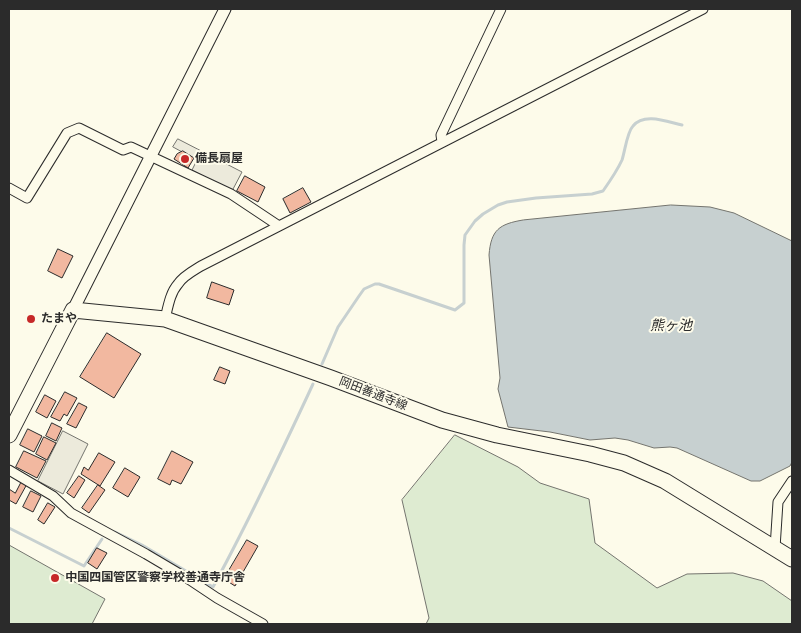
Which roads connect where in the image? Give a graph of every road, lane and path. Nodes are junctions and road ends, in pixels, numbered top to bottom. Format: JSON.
{"nodes":[{"id":1,"x":225,"y":9,"type":"edge"},
{"id":2,"x":501,"y":9,"type":"edge"},
{"id":3,"x":703,"y":9,"type":"edge"},
{"id":4,"x":442,"y":142,"type":"junction"},
{"id":5,"x":150,"y":157,"type":"junction"},
{"id":6,"x":9,"y":188,"type":"edge"},
{"id":7,"x":279,"y":226,"type":"junction"},
{"id":8,"x":73,"y":310,"type":"junction"},
{"id":9,"x":165,"y":319,"type":"junction"},
{"id":10,"x":9,"y":435,"type":"edge"},
{"id":11,"x":9,"y":470,"type":"edge"},
{"id":12,"x":792,"y":480,"type":"edge"},
{"id":13,"x":775,"y":548,"type":"junction"},
{"id":14,"x":792,"y":559,"type":"edge"},
{"id":15,"x":250,"y":622,"type":"edge"},
{"id":16,"x":262,"y":624,"type":"edge"}],
"edges":[{"from":1,"to":5,"type":"street"},
{"from":2,"to":4,"type":"street"},
{"from":3,"to":4,"type":"street"},
{"from":4,"to":7,"type":"street"},
{"from":5,"to":6,"type":"street"},
{"from":5,"to":7,"type":"street"},
{"from":5,"to":8,"type":"street"},
{"from":7,"to":9,"type":"street"},
{"from":8,"to":9,"type":"main road","name":"岡田善通寺線"},
{"from":8,"to":10,"type":"main road"},
{"from":9,"to":13,"type":"main road","name":"岡田善通寺線"},
{"from":11,"to":15,"type":"street"},
{"from":12,"to":13,"type":"street"},
{"from":13,"to":14,"type":"main road","name":"岡田善通寺線"},
{"from":15,"to":16,"type":"street"}]}
